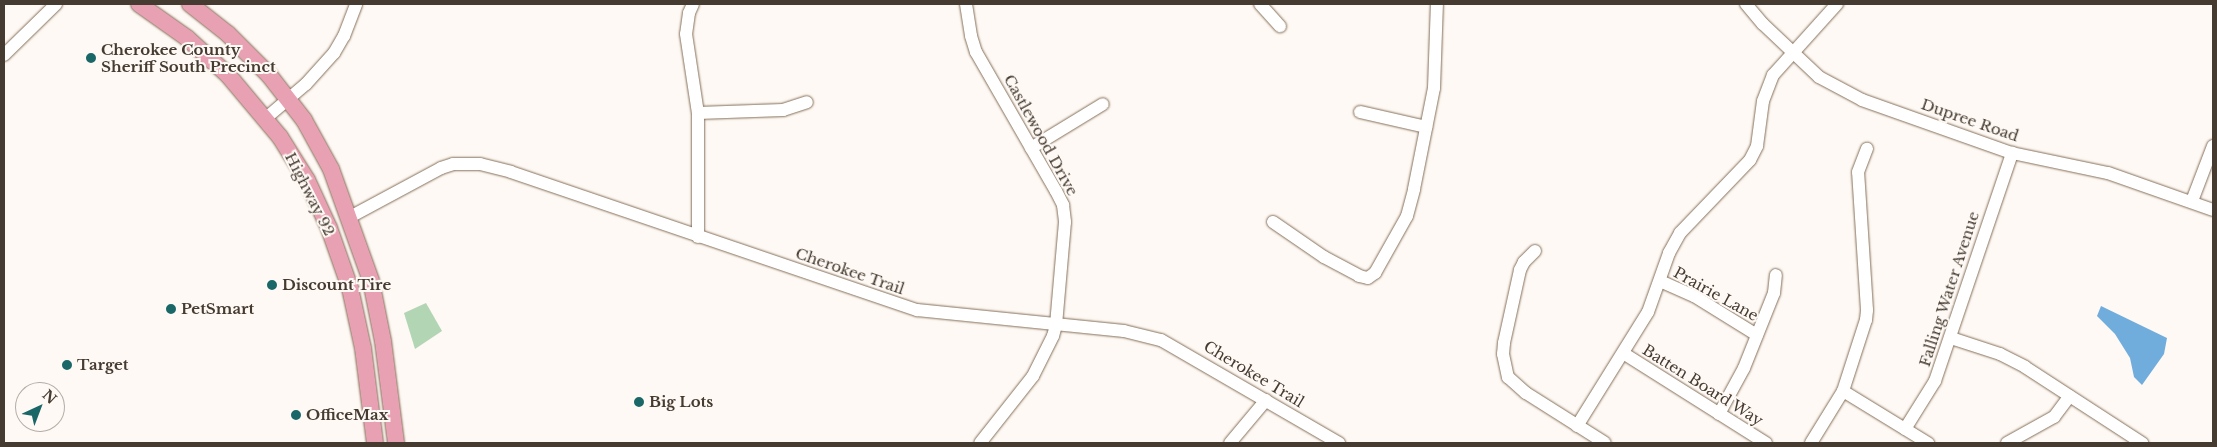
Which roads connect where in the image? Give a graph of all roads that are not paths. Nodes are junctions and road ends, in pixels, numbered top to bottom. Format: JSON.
{"nodes":[{"id":1,"x":56,"y":4,"type":"edge"},
{"id":2,"x":139,"y":4,"type":"edge"},
{"id":3,"x":190,"y":4,"type":"edge"},
{"id":4,"x":356,"y":4,"type":"edge"},
{"id":5,"x":693,"y":4,"type":"edge"},
{"id":6,"x":966,"y":4,"type":"edge"},
{"id":7,"x":1260,"y":4,"type":"edge"},
{"id":8,"x":1437,"y":4,"type":"edge"},
{"id":9,"x":1746,"y":4,"type":"edge"},
{"id":10,"x":1837,"y":4,"type":"edge"},
{"id":11,"x":1280,"y":26,"type":"dead end"},
{"id":12,"x":1792,"y":53,"type":"junction"},
{"id":13,"x":4,"y":55,"type":"edge"},
{"id":14,"x":289,"y":99,"type":"junction"},
{"id":15,"x":807,"y":102,"type":"dead end"},
{"id":16,"x":1103,"y":104,"type":"dead end"},
{"id":17,"x":1360,"y":112,"type":"dead end"},
{"id":18,"x":698,"y":113,"type":"junction"},
{"id":19,"x":266,"y":118,"type":"junction"},
{"id":20,"x":1426,"y":127,"type":"junction"},
{"id":21,"x":2213,"y":146,"type":"edge"},
{"id":22,"x":1031,"y":148,"type":"junction"},
{"id":23,"x":1867,"y":149,"type":"dead end"},
{"id":24,"x":2012,"y":153,"type":"junction"},
{"id":25,"x":2192,"y":201,"type":"junction"},
{"id":26,"x":2213,"y":210,"type":"edge"},
{"id":27,"x":350,"y":217,"type":"junction"},
{"id":28,"x":1273,"y":222,"type":"dead end"},
{"id":29,"x":698,"y":237,"type":"junction"},
{"id":30,"x":1535,"y":251,"type":"dead end"},
{"id":31,"x":1776,"y":275,"type":"dead end"},
{"id":32,"x":1660,"y":281,"type":"junction"},
{"id":33,"x":1056,"y":325,"type":"junction"},
{"id":34,"x":1757,"y":335,"type":"junction"},
{"id":35,"x":1951,"y":338,"type":"junction"},
{"id":36,"x":1623,"y":353,"type":"junction"},
{"id":37,"x":1843,"y":391,"type":"junction"},
{"id":38,"x":2070,"y":396,"type":"junction"},
{"id":39,"x":1266,"y":400,"type":"junction"},
{"id":40,"x":1719,"y":414,"type":"junction"},
{"id":41,"x":1577,"y":426,"type":"junction"},
{"id":42,"x":1904,"y":429,"type":"junction"},
{"id":43,"x":375,"y":443,"type":"edge"},
{"id":44,"x":396,"y":443,"type":"edge"},
{"id":45,"x":980,"y":443,"type":"edge"},
{"id":46,"x":1230,"y":443,"type":"edge"},
{"id":47,"x":1339,"y":443,"type":"edge"},
{"id":48,"x":1605,"y":443,"type":"edge"},
{"id":49,"x":1766,"y":443,"type":"edge"},
{"id":50,"x":1811,"y":443,"type":"edge"},
{"id":51,"x":1928,"y":443,"type":"edge"},
{"id":52,"x":2007,"y":443,"type":"edge"},
{"id":53,"x":2142,"y":443,"type":"edge"}],
"edges":[{"from":1,"to":13,"type":"street"},
{"from":2,"to":19,"type":"main road","name":"Highway 92"},
{"from":3,"to":14,"type":"main road","name":"Highway 92"},
{"from":4,"to":14,"type":"street"},
{"from":5,"to":18,"type":"street"},
{"from":6,"to":22,"type":"street","name":"Castlewood Drive"},
{"from":7,"to":11,"type":"street"},
{"from":8,"to":20,"type":"street"},
{"from":9,"to":12,"type":"street","name":"Dupree Road"},
{"from":10,"to":12,"type":"street"},
{"from":12,"to":24,"type":"street","name":"Dupree Road"},
{"from":12,"to":32,"type":"street"},
{"from":14,"to":19,"type":"street"},
{"from":14,"to":27,"type":"main road","name":"Highway 92"},
{"from":15,"to":18,"type":"street"},
{"from":16,"to":22,"type":"street"},
{"from":17,"to":20,"type":"street"},
{"from":18,"to":29,"type":"street"},
{"from":19,"to":43,"type":"main road","name":"Highway 92"},
{"from":20,"to":28,"type":"street"},
{"from":21,"to":25,"type":"street"},
{"from":22,"to":33,"type":"street","name":"Castlewood Drive"},
{"from":23,"to":37,"type":"street"},
{"from":24,"to":25,"type":"street","name":"Dupree Road"},
{"from":24,"to":35,"type":"street","name":"Falling Water Avenue"},
{"from":25,"to":26,"type":"street","name":"Dupree Road"},
{"from":27,"to":29,"type":"street","name":"Cherokee Trail"},
{"from":27,"to":44,"type":"main road","name":"Highway 92"},
{"from":29,"to":33,"type":"street","name":"Cherokee Trail"},
{"from":30,"to":41,"type":"street"},
{"from":31,"to":34,"type":"street"},
{"from":32,"to":34,"type":"street","name":"Prairie Lane"},
{"from":32,"to":36,"type":"street"},
{"from":33,"to":39,"type":"street","name":"Cherokee Trail"},
{"from":33,"to":45,"type":"street","name":"Castlewood Drive"},
{"from":34,"to":40,"type":"street"},
{"from":35,"to":38,"type":"street"},
{"from":35,"to":42,"type":"street","name":"Falling Water Avenue"},
{"from":36,"to":40,"type":"street","name":"Batten Board Way"},
{"from":36,"to":41,"type":"street"},
{"from":37,"to":42,"type":"street"},
{"from":37,"to":50,"type":"street"},
{"from":38,"to":52,"type":"street"},
{"from":38,"to":53,"type":"street"},
{"from":39,"to":46,"type":"street"},
{"from":39,"to":47,"type":"street","name":"Cherokee Trail"},
{"from":40,"to":49,"type":"street","name":"Batten Board Way"},
{"from":41,"to":48,"type":"street"},
{"from":42,"to":51,"type":"street"}]}
